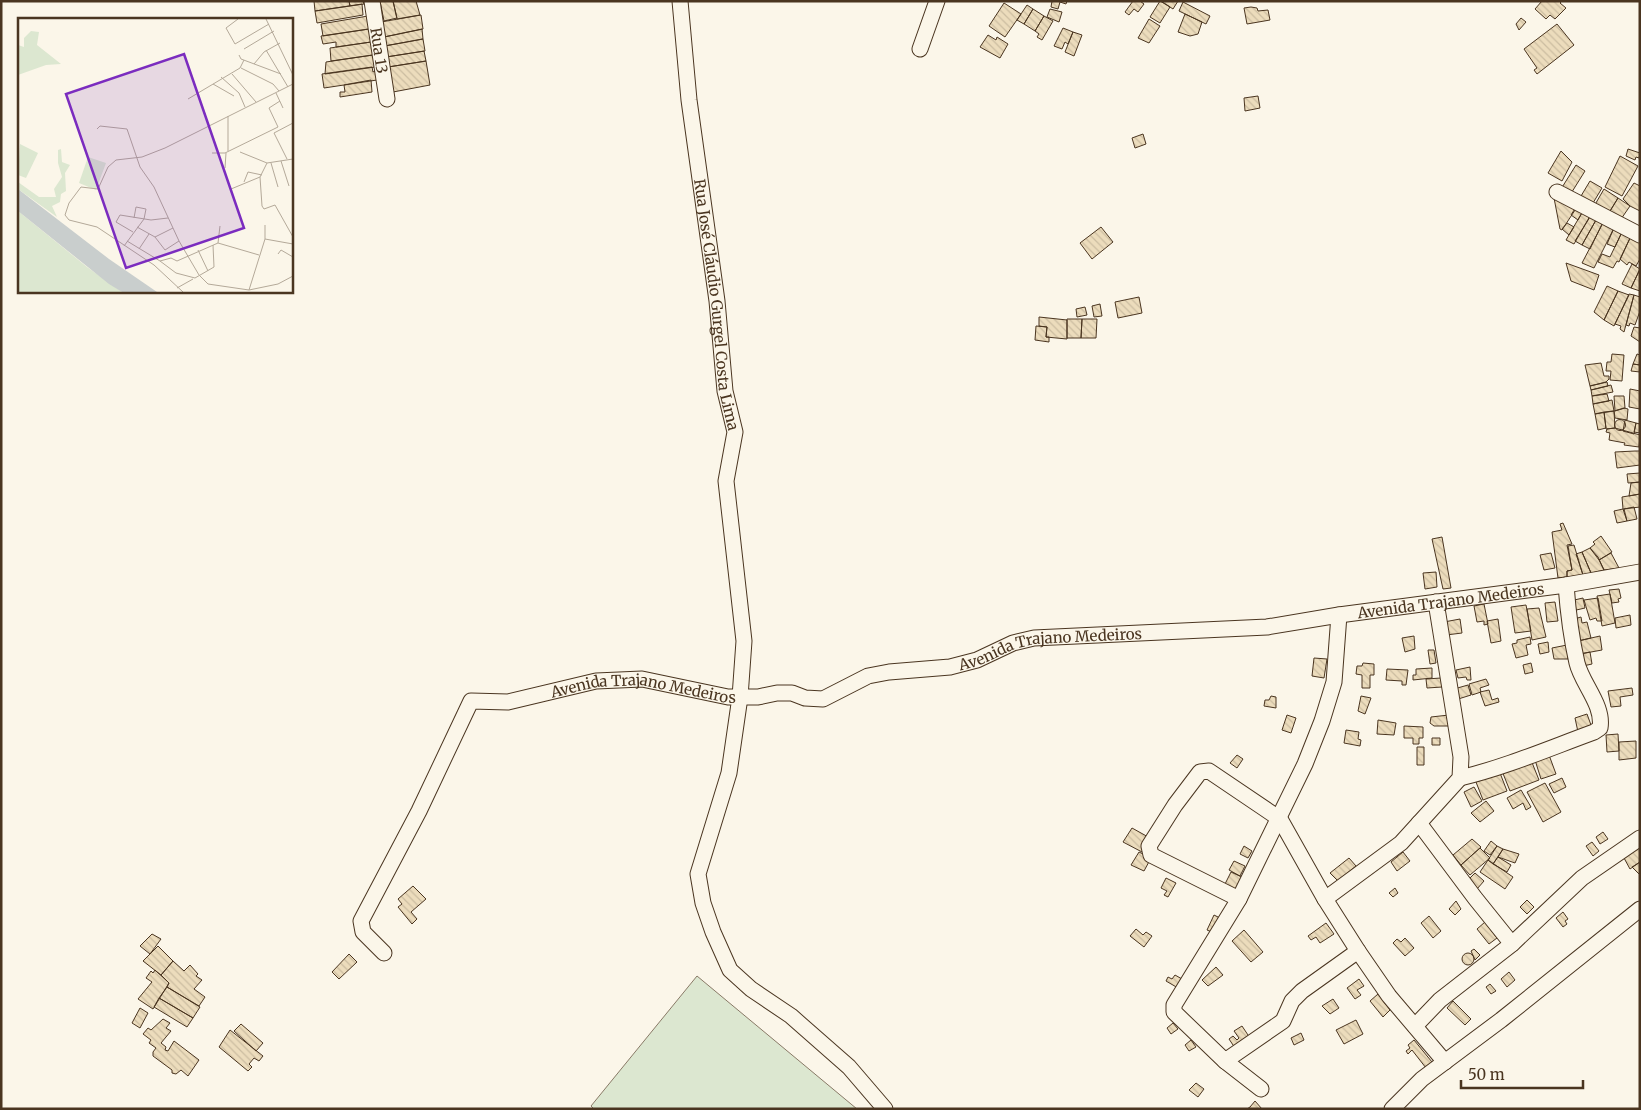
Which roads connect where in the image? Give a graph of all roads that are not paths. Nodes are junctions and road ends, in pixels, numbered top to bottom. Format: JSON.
{"nodes":[{"id":1,"x":372,"y":1,"type":"edge"},
{"id":2,"x":680,"y":1,"type":"edge"},
{"id":3,"x":937,"y":1,"type":"edge"},
{"id":4,"x":920,"y":49,"type":"dead end"},
{"id":5,"x":387,"y":99,"type":"dead end"},
{"id":6,"x":1557,"y":192,"type":"dead end"},
{"id":7,"x":1640,"y":235,"type":"edge"},
{"id":8,"x":1640,"y":572,"type":"edge"},
{"id":9,"x":1566,"y":585,"type":"junction"},
{"id":10,"x":1436,"y":602,"type":"junction"},
{"id":11,"x":1339,"y":615,"type":"junction"},
{"id":12,"x":740,"y":697,"type":"junction"},
{"id":13,"x":1460,"y":778,"type":"junction"},
{"id":14,"x":1280,"y":819,"type":"junction"},
{"id":15,"x":1419,"y":823,"type":"junction"},
{"id":16,"x":1640,"y":838,"type":"edge"},
{"id":17,"x":1239,"y":899,"type":"junction"},
{"id":18,"x":1325,"y":899,"type":"junction"},
{"id":19,"x":1640,"y":909,"type":"edge"},
{"id":20,"x":1512,"y":944,"type":"junction"},
{"id":21,"x":1358,"y":951,"type":"junction"},
{"id":22,"x":384,"y":953,"type":"dead end"},
{"id":23,"x":1415,"y":1026,"type":"junction"},
{"id":24,"x":1225,"y":1061,"type":"junction"},
{"id":25,"x":1445,"y":1062,"type":"junction"},
{"id":26,"x":1261,"y":1089,"type":"dead end"},
{"id":27,"x":885,"y":1109,"type":"edge"},
{"id":28,"x":1392,"y":1109,"type":"edge"}],
"edges":[{"from":1,"to":5,"type":"street","name":"Rua 13"},
{"from":2,"to":12,"type":"street","name":"Rua José Cláudio Gurgel Costa Lima"},
{"from":3,"to":4,"type":"street"},
{"from":6,"to":7,"type":"street"},
{"from":8,"to":9,"type":"street","name":"Avenida Trajano Medeiros"},
{"from":9,"to":10,"type":"street","name":"Avenida Trajano Medeiros"},
{"from":9,"to":13,"type":"street"},
{"from":10,"to":11,"type":"street","name":"Avenida Trajano Medeiros"},
{"from":10,"to":13,"type":"street"},
{"from":11,"to":12,"type":"street","name":"Avenida Trajano Medeiros"},
{"from":11,"to":14,"type":"street"},
{"from":12,"to":22,"type":"street","name":"Avenida Trajano Medeiros"},
{"from":12,"to":27,"type":"street","name":"Rua José Cláudio Gurgel Costa Lima"},
{"from":13,"to":15,"type":"street"},
{"from":14,"to":17,"type":"street"},
{"from":14,"to":17,"type":"street"},
{"from":14,"to":18,"type":"street"},
{"from":15,"to":18,"type":"street"},
{"from":15,"to":20,"type":"street"},
{"from":16,"to":20,"type":"street"},
{"from":17,"to":24,"type":"street"},
{"from":18,"to":21,"type":"street"},
{"from":19,"to":25,"type":"street"},
{"from":20,"to":23,"type":"street"},
{"from":21,"to":23,"type":"street"},
{"from":21,"to":24,"type":"street"},
{"from":23,"to":25,"type":"street"},
{"from":24,"to":26,"type":"street"},
{"from":25,"to":28,"type":"street"}]}
